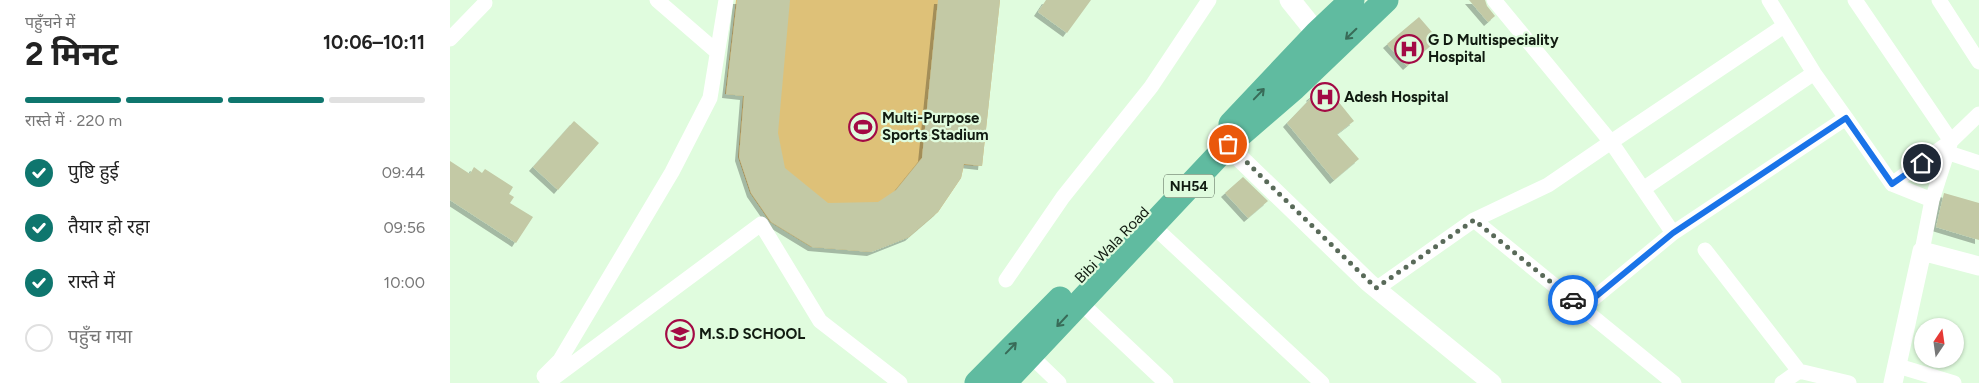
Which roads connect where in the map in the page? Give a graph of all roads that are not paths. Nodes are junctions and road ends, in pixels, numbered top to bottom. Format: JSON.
{"nodes":[{"id":1,"x":657,"y":0,"type":"edge"},
{"id":2,"x":726,"y":0,"type":"edge"},
{"id":3,"x":1209,"y":0,"type":"edge"},
{"id":4,"x":1290,"y":0,"type":"edge"},
{"id":5,"x":1352,"y":0,"type":"edge"},
{"id":6,"x":1386,"y":0,"type":"edge"},
{"id":7,"x":1494,"y":0,"type":"edge"},
{"id":8,"x":1769,"y":0,"type":"edge"},
{"id":9,"x":1855,"y":0,"type":"edge"},
{"id":10,"x":1939,"y":0,"type":"edge"},
{"id":11,"x":485,"y":3,"type":"dead end"},
{"id":12,"x":1784,"y":26,"type":"junction"},
{"id":13,"x":450,"y":39,"type":"edge"},
{"id":14,"x":1324,"y":43,"type":"junction"},
{"id":15,"x":717,"y":52,"type":"junction"},
{"id":16,"x":1979,"y":62,"type":"edge"},
{"id":17,"x":1814,"y":74,"type":"junction"},
{"id":18,"x":1979,"y":114,"type":"edge"},
{"id":19,"x":1846,"y":118,"type":"junction"},
{"id":20,"x":1223,"y":141,"type":"junction"},
{"id":21,"x":1611,"y":142,"type":"junction"},
{"id":22,"x":1950,"y":147,"type":"junction"},
{"id":23,"x":1979,"y":163,"type":"edge"},
{"id":24,"x":1892,"y":184,"type":"junction"},
{"id":25,"x":1643,"y":189,"type":"junction"},
{"id":26,"x":1932,"y":200,"type":"junction"},
{"id":27,"x":1474,"y":220,"type":"junction"},
{"id":28,"x":1152,"y":226,"type":"junction"},
{"id":29,"x":1673,"y":233,"type":"junction"},
{"id":30,"x":1705,"y":250,"type":"dead end"},
{"id":31,"x":1922,"y":251,"type":"junction"},
{"id":32,"x":1979,"y":266,"type":"edge"},
{"id":33,"x":1006,"y":280,"type":"dead end"},
{"id":34,"x":1376,"y":288,"type":"junction"},
{"id":35,"x":1080,"y":302,"type":"junction"},
{"id":36,"x":1582,"y":308,"type":"junction"},
{"id":37,"x":1030,"y":355,"type":"junction"},
{"id":38,"x":1799,"y":371,"type":"junction"},
{"id":39,"x":1895,"y":375,"type":"edge"},
{"id":40,"x":538,"y":383,"type":"edge"},
{"id":41,"x":547,"y":383,"type":"edge"},
{"id":42,"x":900,"y":383,"type":"edge"},
{"id":43,"x":977,"y":383,"type":"edge"},
{"id":44,"x":1004,"y":383,"type":"edge"},
{"id":45,"x":1059,"y":383,"type":"edge"},
{"id":46,"x":1166,"y":383,"type":"edge"},
{"id":47,"x":1322,"y":383,"type":"edge"},
{"id":48,"x":1492,"y":383,"type":"edge"},
{"id":49,"x":1674,"y":383,"type":"edge"},
{"id":50,"x":1782,"y":383,"type":"edge"},
{"id":51,"x":1850,"y":383,"type":"edge"},
{"id":52,"x":1954,"y":383,"type":"edge"}],
"edges":[{"from":1,"to":15,"type":"street"},
{"from":2,"to":15,"type":"street"},
{"from":3,"to":33,"type":"street"},
{"from":4,"to":14,"type":"main road"},
{"from":5,"to":14,"type":"highway","name":"Bibi Wala Road","number":"NH54"},
{"from":6,"to":14,"type":"highway","number":"NH54","one_way":true},
{"from":7,"to":21,"type":"street"},
{"from":8,"to":12,"type":"street"},
{"from":9,"to":22,"type":"street"},
{"from":10,"to":16,"type":"street"},
{"from":11,"to":13,"type":"street"},
{"from":12,"to":17,"type":"street"},
{"from":12,"to":21,"type":"street"},
{"from":14,"to":20,"type":"highway","name":"Bibi Wala Road","number":"NH54"},
{"from":15,"to":40,"type":"street"},
{"from":17,"to":19,"type":"street"},
{"from":17,"to":25,"type":"street"},
{"from":18,"to":22,"type":"street"},
{"from":19,"to":24,"type":"street"},
{"from":19,"to":29,"type":"street"},
{"from":20,"to":28,"type":"highway","number":"NH54"},
{"from":20,"to":34,"type":"street"},
{"from":43,"to":20,"type":"highway","name":"Bibi Wala Road","number":"NH54","one_way":true},
{"from":21,"to":25,"type":"street"},
{"from":21,"to":27,"type":"street"},
{"from":22,"to":23,"type":"street"},
{"from":22,"to":24,"type":"street"},
{"from":22,"to":26,"type":"street"},
{"from":24,"to":26,"type":"street"},
{"from":25,"to":29,"type":"street"},
{"from":26,"to":31,"type":"street"},
{"from":27,"to":34,"type":"street"},
{"from":27,"to":36,"type":"street"},
{"from":28,"to":35,"type":"highway","number":"NH54"},
{"from":28,"to":47,"type":"street"},
{"from":29,"to":36,"type":"street"},
{"from":30,"to":38,"type":"street"},
{"from":31,"to":32,"type":"street"},
{"from":31,"to":39,"type":"street"},
{"from":34,"to":48,"type":"street"},
{"from":35,"to":37,"type":"highway","number":"NH54","one_way":true},
{"from":35,"to":46,"type":"street"},
{"from":36,"to":49,"type":"street"},
{"from":37,"to":44,"type":"highway","number":"NH54"},
{"from":37,"to":45,"type":"street"},
{"from":38,"to":50,"type":"street"},
{"from":38,"to":51,"type":"street"},
{"from":39,"to":52,"type":"street"},
{"from":41,"to":42,"type":"street"}]}
